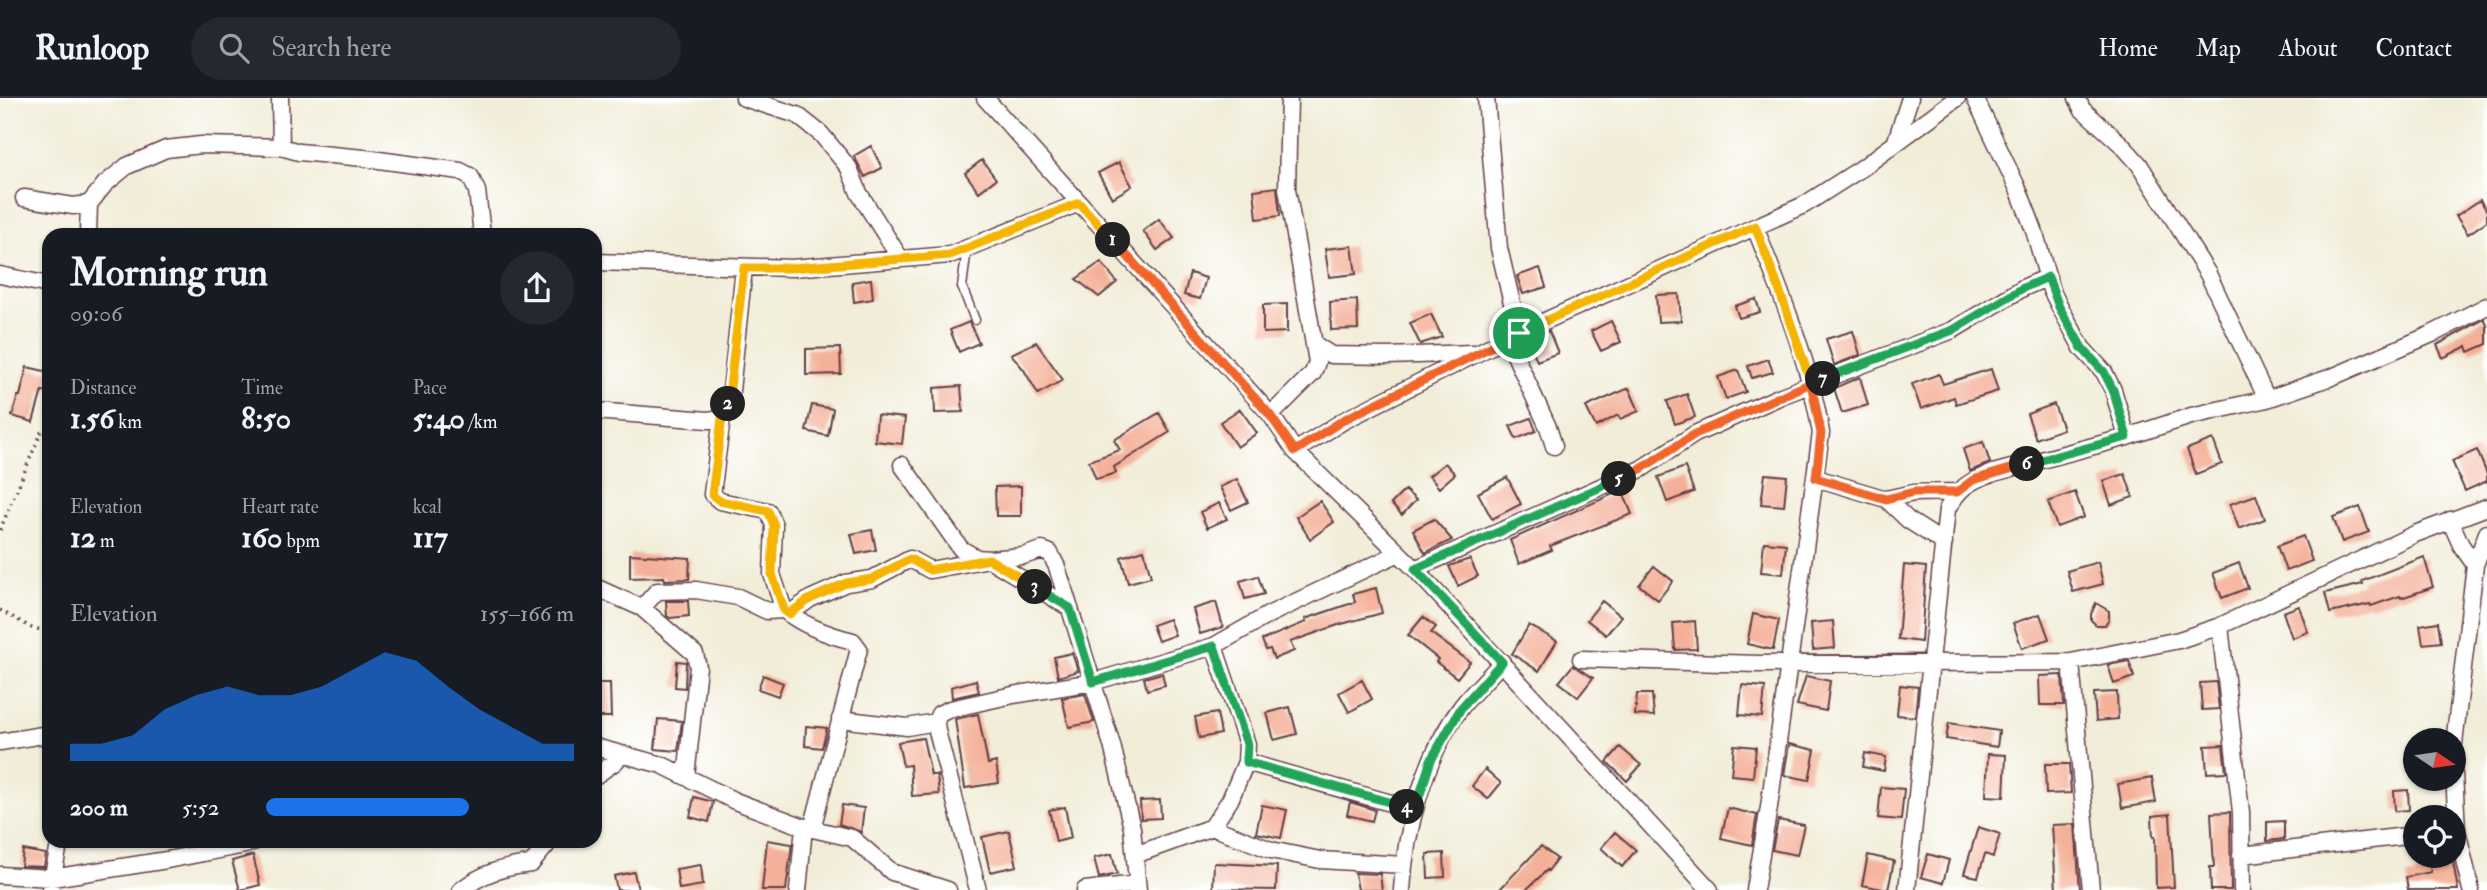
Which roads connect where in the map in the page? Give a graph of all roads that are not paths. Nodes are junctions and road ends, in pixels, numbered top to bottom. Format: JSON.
{"nodes":[{"id":1,"x":280,"y":98,"type":"edge"},
{"id":2,"x":744,"y":98,"type":"edge"},
{"id":3,"x":985,"y":98,"type":"edge"},
{"id":4,"x":1289,"y":98,"type":"edge"},
{"id":5,"x":1486,"y":98,"type":"edge"},
{"id":6,"x":1910,"y":98,"type":"edge"},
{"id":7,"x":1958,"y":98,"type":"edge"},
{"id":8,"x":1975,"y":98,"type":"edge"},
{"id":9,"x":2077,"y":98,"type":"edge"},
{"id":10,"x":1895,"y":144,"type":"junction"},
{"id":11,"x":281,"y":147,"type":"junction"},
{"id":12,"x":23,"y":198,"type":"dead end"},
{"id":13,"x":1079,"y":203,"type":"junction"},
{"id":14,"x":89,"y":204,"type":"junction"},
{"id":15,"x":1755,"y":226,"type":"junction"},
{"id":16,"x":88,"y":228,"type":"edge"},
{"id":17,"x":481,"y":228,"type":"edge"},
{"id":18,"x":967,"y":248,"type":"junction"},
{"id":19,"x":900,"y":258,"type":"junction"},
{"id":20,"x":602,"y":262,"type":"edge"},
{"id":21,"x":744,"y":268,"type":"junction"},
{"id":22,"x":0,"y":275,"type":"edge"},
{"id":23,"x":2048,"y":277,"type":"junction"},
{"id":24,"x":42,"y":284,"type":"edge"},
{"id":25,"x":2487,"y":306,"type":"edge"},
{"id":26,"x":975,"y":320,"type":"dead end"},
{"id":27,"x":1513,"y":336,"type":"junction"},
{"id":28,"x":1314,"y":344,"type":"junction"},
{"id":29,"x":1479,"y":352,"type":"junction"},
{"id":30,"x":1811,"y":383,"type":"junction"},
{"id":31,"x":2267,"y":399,"type":"junction"},
{"id":32,"x":602,"y":412,"type":"edge"},
{"id":33,"x":1270,"y":415,"type":"junction"},
{"id":34,"x":722,"y":418,"type":"junction"},
{"id":35,"x":2127,"y":437,"type":"junction"},
{"id":36,"x":1554,"y":446,"type":"dead end"},
{"id":37,"x":1295,"y":451,"type":"junction"},
{"id":38,"x":902,"y":465,"type":"dead end"},
{"id":39,"x":1816,"y":478,"type":"junction"},
{"id":40,"x":1957,"y":492,"type":"junction"},
{"id":41,"x":1886,"y":499,"type":"junction"},
{"id":42,"x":2487,"y":507,"type":"edge"},
{"id":43,"x":2450,"y":520,"type":"junction"},
{"id":44,"x":2487,"y":533,"type":"edge"},
{"id":45,"x":1944,"y":543,"type":"junction"},
{"id":46,"x":1399,"y":554,"type":"junction"},
{"id":47,"x":989,"y":559,"type":"junction"},
{"id":48,"x":2475,"y":565,"type":"junction"},
{"id":49,"x":1415,"y":569,"type":"junction"},
{"id":50,"x":602,"y":590,"type":"edge"},
{"id":51,"x":642,"y":608,"type":"junction"},
{"id":52,"x":1070,"y":608,"type":"junction"},
{"id":53,"x":786,"y":612,"type":"junction"},
{"id":54,"x":2220,"y":626,"type":"junction"},
{"id":55,"x":1214,"y":646,"type":"junction"},
{"id":56,"x":1581,"y":659,"type":"dead end"},
{"id":57,"x":1502,"y":662,"type":"junction"},
{"id":58,"x":2071,"y":662,"type":"junction"},
{"id":59,"x":1789,"y":664,"type":"junction"},
{"id":60,"x":1931,"y":664,"type":"junction"},
{"id":61,"x":1093,"y":682,"type":"junction"},
{"id":62,"x":840,"y":719,"type":"junction"},
{"id":63,"x":936,"y":722,"type":"junction"},
{"id":64,"x":2456,"y":728,"type":"edge"},
{"id":65,"x":42,"y":735,"type":"edge"},
{"id":66,"x":0,"y":742,"type":"edge"},
{"id":67,"x":602,"y":749,"type":"edge"},
{"id":68,"x":622,"y":754,"type":"junction"},
{"id":69,"x":1246,"y":762,"type":"junction"},
{"id":70,"x":602,"y":771,"type":"edge"},
{"id":71,"x":686,"y":777,"type":"junction"},
{"id":72,"x":1415,"y":810,"type":"junction"},
{"id":73,"x":1212,"y":827,"type":"junction"},
{"id":74,"x":808,"y":828,"type":"junction"},
{"id":75,"x":2403,"y":836,"type":"edge"},
{"id":76,"x":58,"y":848,"type":"edge"},
{"id":77,"x":229,"y":848,"type":"edge"},
{"id":78,"x":544,"y":848,"type":"edge"},
{"id":79,"x":1135,"y":855,"type":"junction"},
{"id":80,"x":2241,"y":855,"type":"junction"},
{"id":81,"x":1404,"y":865,"type":"junction"},
{"id":82,"x":2465,"y":868,"type":"edge"},
{"id":83,"x":0,"y":875,"type":"edge"},
{"id":84,"x":51,"y":884,"type":"edge"},
{"id":85,"x":1138,"y":887,"type":"edge"},
{"id":86,"x":461,"y":890,"type":"edge"},
{"id":87,"x":798,"y":890,"type":"edge"},
{"id":88,"x":948,"y":890,"type":"edge"},
{"id":89,"x":978,"y":890,"type":"edge"},
{"id":90,"x":1085,"y":890,"type":"edge"},
{"id":91,"x":1402,"y":890,"type":"edge"},
{"id":92,"x":1710,"y":890,"type":"edge"},
{"id":93,"x":1755,"y":890,"type":"edge"},
{"id":94,"x":1907,"y":890,"type":"edge"},
{"id":95,"x":2091,"y":890,"type":"edge"},
{"id":96,"x":2242,"y":890,"type":"edge"},
{"id":97,"x":2471,"y":890,"type":"edge"}],
"edges":[{"from":1,"to":11,"type":"street"},
{"from":2,"to":19,"type":"street"},
{"from":3,"to":13,"type":"street"},
{"from":4,"to":28,"type":"street"},
{"from":5,"to":27,"type":"street"},
{"from":6,"to":10,"type":"street"},
{"from":7,"to":10,"type":"street"},
{"from":8,"to":23,"type":"street"},
{"from":9,"to":31,"type":"street"},
{"from":10,"to":15,"type":"street"},
{"from":11,"to":14,"type":"street"},
{"from":11,"to":17,"type":"street"},
{"from":12,"to":14,"type":"street"},
{"from":13,"to":18,"type":"street"},
{"from":13,"to":33,"type":"street"},
{"from":14,"to":16,"type":"street"},
{"from":15,"to":27,"type":"street"},
{"from":15,"to":30,"type":"street"},
{"from":18,"to":19,"type":"street"},
{"from":18,"to":26,"type":"lane"},
{"from":19,"to":21,"type":"street"},
{"from":20,"to":21,"type":"street"},
{"from":21,"to":34,"type":"street"},
{"from":22,"to":24,"type":"street"},
{"from":23,"to":30,"type":"street"},
{"from":23,"to":35,"type":"street"},
{"from":25,"to":31,"type":"street"},
{"from":27,"to":29,"type":"street"},
{"from":27,"to":36,"type":"street"},
{"from":28,"to":29,"type":"street"},
{"from":28,"to":33,"type":"street"},
{"from":29,"to":37,"type":"street"},
{"from":30,"to":39,"type":"street"},
{"from":30,"to":49,"type":"street"},
{"from":31,"to":35,"type":"street"},
{"from":32,"to":34,"type":"street"},
{"from":33,"to":37,"type":"street"},
{"from":34,"to":53,"type":"street"},
{"from":35,"to":40,"type":"street"},
{"from":37,"to":46,"type":"street"},
{"from":38,"to":47,"type":"street"},
{"from":39,"to":41,"type":"street"},
{"from":39,"to":59,"type":"street"},
{"from":40,"to":41,"type":"street"},
{"from":40,"to":45,"type":"street"},
{"from":41,"to":45,"type":"street"},
{"from":42,"to":43,"type":"street"},
{"from":43,"to":48,"type":"street"},
{"from":43,"to":54,"type":"street"},
{"from":44,"to":48,"type":"street"},
{"from":45,"to":60,"type":"street"},
{"from":46,"to":49,"type":"street"},
{"from":46,"to":55,"type":"street"},
{"from":47,"to":52,"type":"street"},
{"from":47,"to":52,"type":"street"},
{"from":47,"to":53,"type":"street"},
{"from":48,"to":64,"type":"street"},
{"from":49,"to":57,"type":"street"},
{"from":50,"to":51,"type":"street"},
{"from":51,"to":53,"type":"street"},
{"from":51,"to":71,"type":"street"},
{"from":52,"to":61,"type":"street"},
{"from":53,"to":62,"type":"street"},
{"from":54,"to":58,"type":"street"},
{"from":54,"to":80,"type":"street"},
{"from":55,"to":61,"type":"street"},
{"from":55,"to":69,"type":"street"},
{"from":56,"to":59,"type":"street"},
{"from":57,"to":72,"type":"street"},
{"from":57,"to":92,"type":"street"},
{"from":58,"to":60,"type":"street"},
{"from":58,"to":95,"type":"street"},
{"from":59,"to":60,"type":"street"},
{"from":59,"to":93,"type":"street"},
{"from":60,"to":94,"type":"street"},
{"from":61,"to":63,"type":"street"},
{"from":61,"to":79,"type":"street"},
{"from":62,"to":63,"type":"street"},
{"from":62,"to":74,"type":"street"},
{"from":63,"to":89,"type":"street"},
{"from":65,"to":66,"type":"street"},
{"from":67,"to":68,"type":"street"},
{"from":68,"to":70,"type":"street"},
{"from":68,"to":71,"type":"street"},
{"from":69,"to":72,"type":"street"},
{"from":69,"to":73,"type":"street"},
{"from":71,"to":74,"type":"street"},
{"from":72,"to":81,"type":"street"},
{"from":73,"to":79,"type":"street"},
{"from":73,"to":81,"type":"street"},
{"from":74,"to":87,"type":"street"},
{"from":74,"to":88,"type":"street"},
{"from":75,"to":80,"type":"street"},
{"from":76,"to":84,"type":"street"},
{"from":77,"to":84,"type":"street"},
{"from":78,"to":86,"type":"street"},
{"from":79,"to":85,"type":"street"},
{"from":80,"to":96,"type":"street"},
{"from":81,"to":91,"type":"street"},
{"from":82,"to":97,"type":"street"},
{"from":83,"to":84,"type":"street"},
{"from":85,"to":90,"type":"street"}]}
